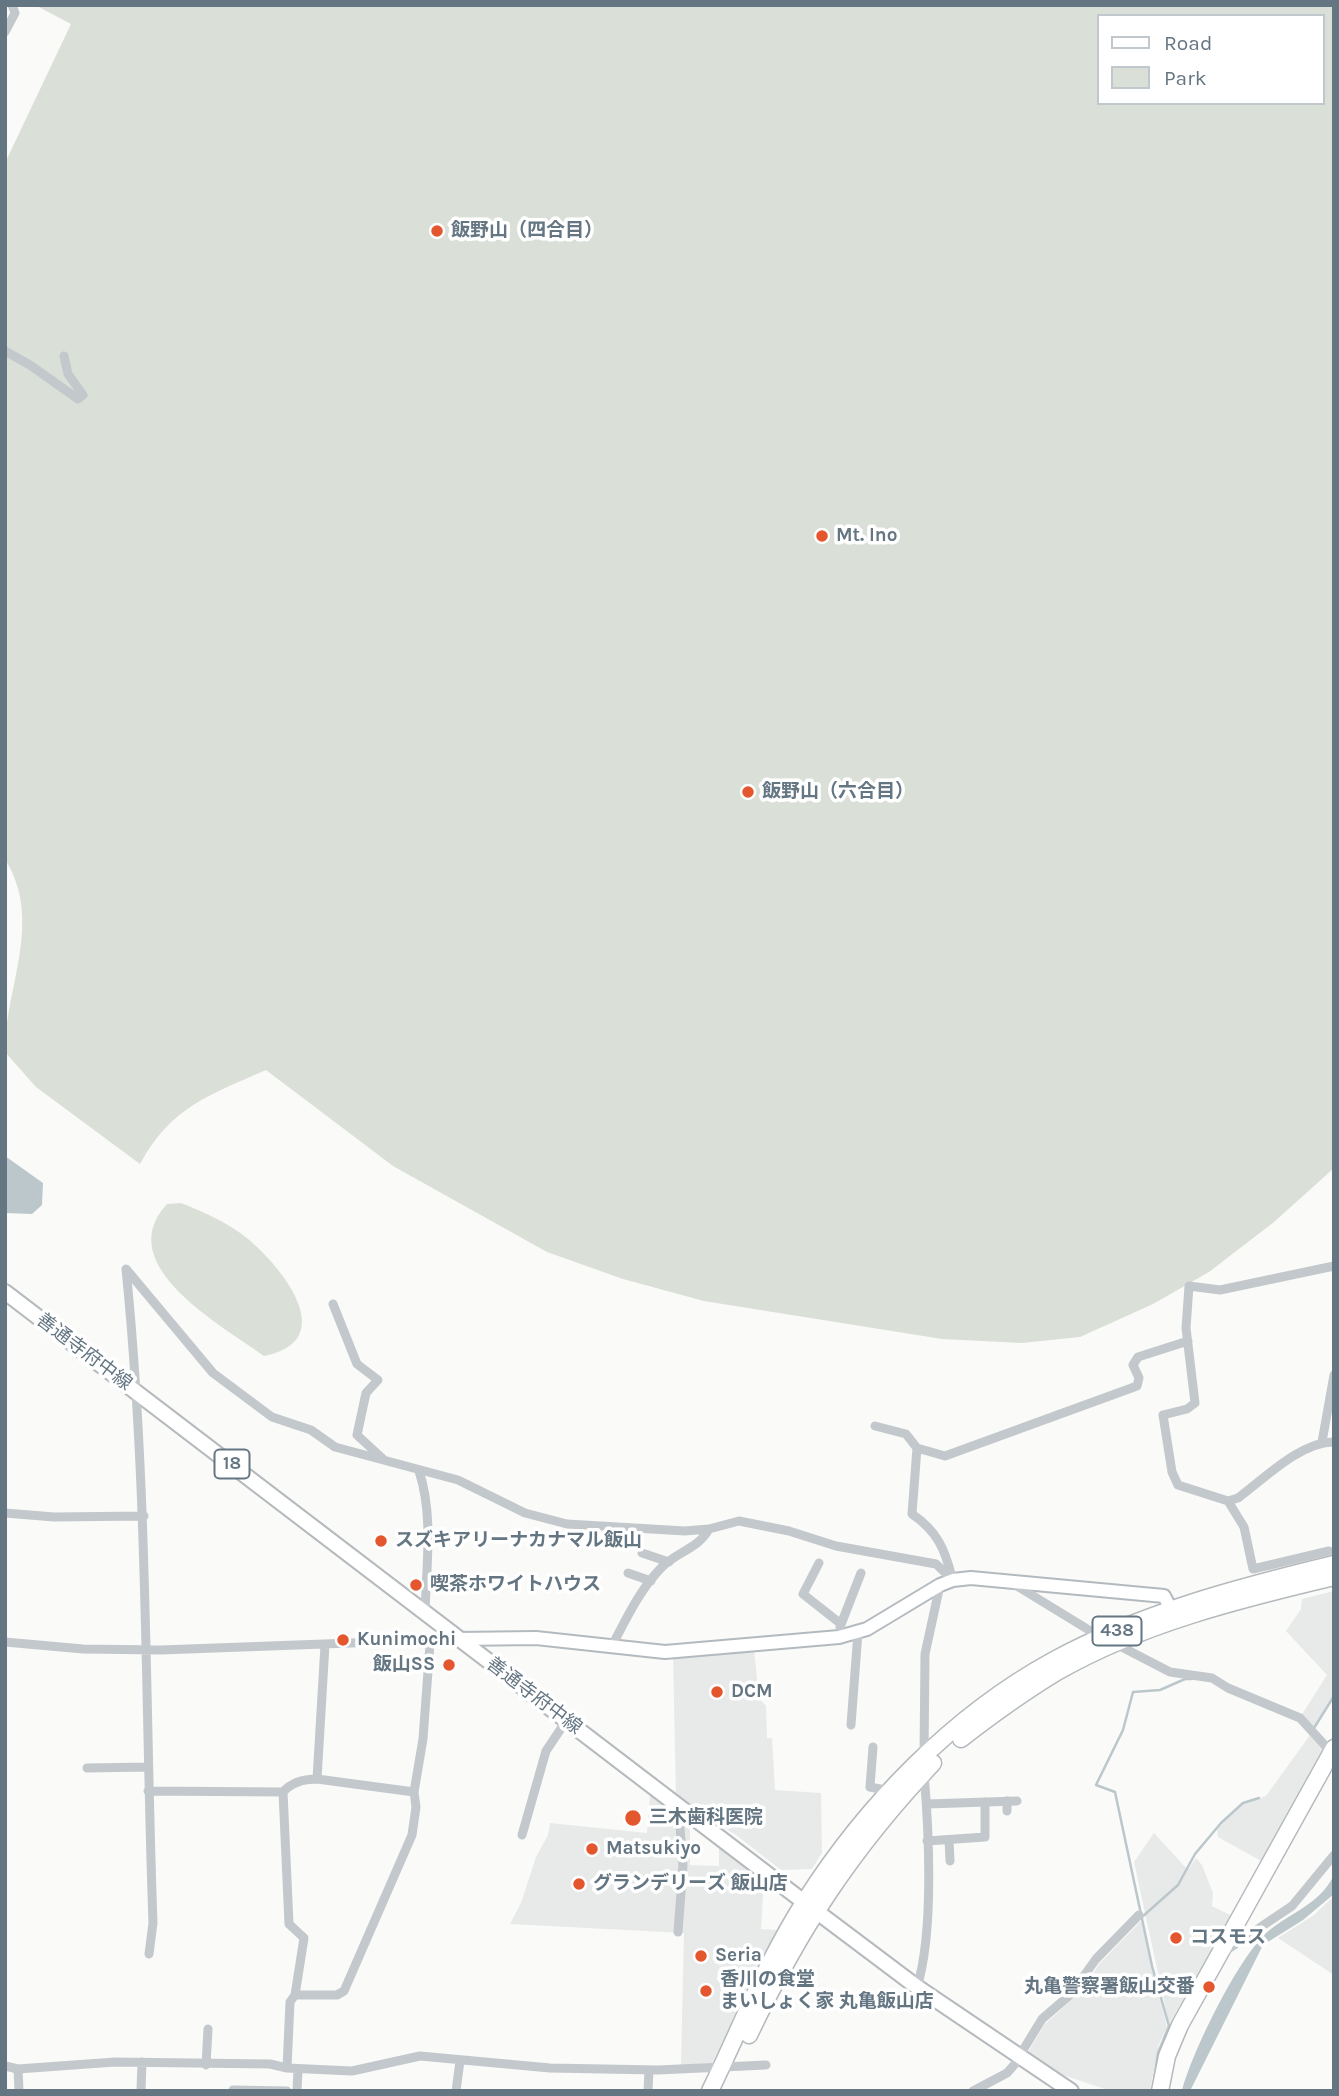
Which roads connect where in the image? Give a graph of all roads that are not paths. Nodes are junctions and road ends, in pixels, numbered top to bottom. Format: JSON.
{"nodes":[{"id":1,"x":12,"y":5,"type":"edge"},
{"id":2,"x":5,"y":32,"type":"edge"},
{"id":3,"x":5,"y":351,"type":"edge"},
{"id":4,"x":64,"y":356,"type":"dead end"},
{"id":5,"x":1334,"y":1266,"type":"edge"},
{"id":6,"x":5,"y":1292,"type":"edge"},
{"id":7,"x":333,"y":1304,"type":"dead end"},
{"id":8,"x":1188,"y":1341,"type":"junction"},
{"id":9,"x":1334,"y":1375,"type":"edge"},
{"id":10,"x":138,"y":1394,"type":"junction"},
{"id":11,"x":875,"y":1426,"type":"dead end"},
{"id":12,"x":1322,"y":1442,"type":"junction"},
{"id":13,"x":1334,"y":1442,"type":"edge"},
{"id":14,"x":917,"y":1448,"type":"junction"},
{"id":15,"x":383,"y":1460,"type":"junction"},
{"id":16,"x":419,"y":1471,"type":"junction"},
{"id":17,"x":1227,"y":1501,"type":"junction"},
{"id":18,"x":5,"y":1513,"type":"edge"},
{"id":19,"x":144,"y":1516,"type":"junction"},
{"id":20,"x":709,"y":1529,"type":"junction"},
{"id":21,"x":642,"y":1553,"type":"dead end"},
{"id":22,"x":1331,"y":1557,"type":"edge"},
{"id":23,"x":669,"y":1562,"type":"junction"},
{"id":24,"x":819,"y":1563,"type":"dead end"},
{"id":25,"x":628,"y":1573,"type":"dead end"},
{"id":26,"x":861,"y":1573,"type":"dead end"},
{"id":27,"x":1297,"y":1573,"type":"junction"},
{"id":28,"x":1334,"y":1577,"type":"edge"},
{"id":29,"x":953,"y":1580,"type":"junction"},
{"id":30,"x":651,"y":1581,"type":"junction"},
{"id":31,"x":1011,"y":1582,"type":"junction"},
{"id":32,"x":940,"y":1585,"type":"junction"},
{"id":33,"x":425,"y":1614,"type":"junction"},
{"id":34,"x":1175,"y":1615,"type":"junction"},
{"id":35,"x":841,"y":1624,"type":"junction"},
{"id":36,"x":858,"y":1632,"type":"junction"},
{"id":37,"x":836,"y":1637,"type":"junction"},
{"id":38,"x":457,"y":1639,"type":"junction"},
{"id":39,"x":1109,"y":1641,"type":"junction"},
{"id":40,"x":5,"y":1642,"type":"edge"},
{"id":41,"x":430,"y":1644,"type":"junction"},
{"id":42,"x":325,"y":1646,"type":"junction"},
{"id":43,"x":612,"y":1646,"type":"junction"},
{"id":44,"x":144,"y":1650,"type":"junction"},
{"id":45,"x":566,"y":1721,"type":"junction"},
{"id":46,"x":851,"y":1725,"type":"dead end"},
{"id":47,"x":873,"y":1747,"type":"dead end"},
{"id":48,"x":1332,"y":1750,"type":"edge"},
{"id":49,"x":924,"y":1765,"type":"junction"},
{"id":50,"x":148,"y":1767,"type":"junction"},
{"id":51,"x":87,"y":1769,"type":"dead end"},
{"id":52,"x":317,"y":1779,"type":"junction"},
{"id":53,"x":148,"y":1791,"type":"junction"},
{"id":54,"x":890,"y":1791,"type":"junction"},
{"id":55,"x":283,"y":1792,"type":"junction"},
{"id":56,"x":414,"y":1792,"type":"junction"},
{"id":57,"x":985,"y":1802,"type":"junction"},
{"id":58,"x":927,"y":1804,"type":"junction"},
{"id":59,"x":1007,"y":1811,"type":"dead end"},
{"id":60,"x":685,"y":1812,"type":"junction"},
{"id":61,"x":522,"y":1835,"type":"dead end"},
{"id":62,"x":948,"y":1840,"type":"junction"},
{"id":63,"x":927,"y":1841,"type":"junction"},
{"id":64,"x":1334,"y":1855,"type":"edge"},
{"id":65,"x":950,"y":1861,"type":"dead end"},
{"id":66,"x":810,"y":1907,"type":"junction"},
{"id":67,"x":1139,"y":1914,"type":"dead end"},
{"id":68,"x":678,"y":1932,"type":"dead end"},
{"id":69,"x":1220,"y":1953,"type":"junction"},
{"id":70,"x":149,"y":1954,"type":"dead end"},
{"id":71,"x":917,"y":1987,"type":"junction"},
{"id":72,"x":295,"y":1995,"type":"junction"},
{"id":73,"x":208,"y":2029,"type":"dead end"},
{"id":74,"x":1021,"y":2055,"type":"junction"},
{"id":75,"x":460,"y":2061,"type":"junction"},
{"id":76,"x":142,"y":2062,"type":"junction"},
{"id":77,"x":206,"y":2065,"type":"junction"},
{"id":78,"x":729,"y":2065,"type":"junction"},
{"id":79,"x":766,"y":2065,"type":"dead end"},
{"id":80,"x":5,"y":2066,"type":"edge"},
{"id":81,"x":287,"y":2068,"type":"junction"},
{"id":82,"x":18,"y":2069,"type":"junction"},
{"id":83,"x":298,"y":2069,"type":"junction"},
{"id":84,"x":649,"y":2070,"type":"junction"},
{"id":85,"x":233,"y":2090,"type":"edge"},
{"id":86,"x":253,"y":2090,"type":"edge"},
{"id":87,"x":19,"y":2091,"type":"edge"},
{"id":88,"x":141,"y":2091,"type":"edge"},
{"id":89,"x":287,"y":2091,"type":"edge"},
{"id":90,"x":297,"y":2091,"type":"edge"},
{"id":91,"x":456,"y":2091,"type":"edge"},
{"id":92,"x":648,"y":2091,"type":"edge"},
{"id":93,"x":710,"y":2091,"type":"edge"},
{"id":94,"x":722,"y":2091,"type":"edge"},
{"id":95,"x":972,"y":2091,"type":"edge"},
{"id":96,"x":1071,"y":2091,"type":"edge"},
{"id":97,"x":1160,"y":2091,"type":"edge"}],
"edges":[{"from":1,"to":2,"type":"street"},
{"from":3,"to":4,"type":"street"},
{"from":5,"to":8,"type":"street"},
{"from":6,"to":10,"type":"main road","name":"善通寺府中線","number":"18"},
{"from":7,"to":15,"type":"street"},
{"from":8,"to":14,"type":"street"},
{"from":8,"to":17,"type":"street"},
{"from":9,"to":12,"type":"street"},
{"from":10,"to":15,"type":"street"},
{"from":10,"to":19,"type":"street"},
{"from":10,"to":33,"type":"main road","name":"善通寺府中線","number":"18"},
{"from":11,"to":14,"type":"street"},
{"from":12,"to":13,"type":"street"},
{"from":12,"to":17,"type":"street"},
{"from":14,"to":29,"type":"street"},
{"from":15,"to":16,"type":"street"},
{"from":16,"to":20,"type":"street"},
{"from":16,"to":33,"type":"street"},
{"from":17,"to":27,"type":"street"},
{"from":18,"to":19,"type":"street"},
{"from":19,"to":44,"type":"street"},
{"from":20,"to":23,"type":"street"},
{"from":20,"to":29,"type":"street"},
{"from":21,"to":23,"type":"street"},
{"from":22,"to":27,"type":"highway","number":"438"},
{"from":23,"to":30,"type":"street"},
{"from":24,"to":35,"type":"street"},
{"from":25,"to":30,"type":"street"},
{"from":26,"to":35,"type":"street"},
{"from":27,"to":28,"type":"highway","number":"438"},
{"from":27,"to":34,"type":"highway","number":"438"},
{"from":29,"to":31,"type":"street"},
{"from":29,"to":32,"type":"street"},
{"from":30,"to":43,"type":"street"},
{"from":31,"to":34,"type":"street"},
{"from":31,"to":39,"type":"street"},
{"from":32,"to":36,"type":"street"},
{"from":32,"to":49,"type":"street"},
{"from":33,"to":38,"type":"main road","name":"善通寺府中線","number":"18"},
{"from":34,"to":39,"type":"highway","number":"438"},
{"from":35,"to":37,"type":"street"},
{"from":36,"to":37,"type":"street"},
{"from":36,"to":46,"type":"street"},
{"from":37,"to":43,"type":"street"},
{"from":38,"to":41,"type":"street"},
{"from":38,"to":43,"type":"street"},
{"from":38,"to":45,"type":"main road","name":"善通寺府中線","number":"18"},
{"from":39,"to":48,"type":"street"},
{"from":39,"to":49,"type":"highway","number":"438"},
{"from":40,"to":44,"type":"street"},
{"from":41,"to":42,"type":"street"},
{"from":41,"to":56,"type":"street"},
{"from":42,"to":44,"type":"street"},
{"from":42,"to":52,"type":"street"},
{"from":44,"to":50,"type":"street"},
{"from":45,"to":60,"type":"main road","name":"善通寺府中線","number":"18"},
{"from":45,"to":61,"type":"street"},
{"from":47,"to":54,"type":"street"},
{"from":48,"to":69,"type":"highway"},
{"from":49,"to":54,"type":"highway","number":"438"},
{"from":49,"to":58,"type":"street"},
{"from":49,"to":66,"type":"highway","number":"438"},
{"from":50,"to":51,"type":"street"},
{"from":50,"to":53,"type":"street"},
{"from":52,"to":55,"type":"street"},
{"from":52,"to":56,"type":"street"},
{"from":53,"to":55,"type":"street"},
{"from":53,"to":70,"type":"street"},
{"from":54,"to":66,"type":"highway","number":"438"},
{"from":55,"to":72,"type":"street"},
{"from":56,"to":72,"type":"street"},
{"from":57,"to":58,"type":"street"},
{"from":57,"to":59,"type":"street"},
{"from":57,"to":62,"type":"street"},
{"from":58,"to":63,"type":"street"},
{"from":60,"to":66,"type":"main road","name":"善通寺府中線","number":"18"},
{"from":60,"to":68,"type":"street"},
{"from":62,"to":63,"type":"street"},
{"from":62,"to":65,"type":"street"},
{"from":63,"to":71,"type":"street"},
{"from":64,"to":69,"type":"street"},
{"from":66,"to":71,"type":"main road","name":"善通寺府中線","number":"18"},
{"from":66,"to":78,"type":"highway","number":"438"},
{"from":67,"to":74,"type":"street"},
{"from":69,"to":97,"type":"highway"},
{"from":71,"to":74,"type":"main road","name":"善通寺府中線","number":"18"},
{"from":72,"to":81,"type":"street"},
{"from":73,"to":77,"type":"street"},
{"from":74,"to":95,"type":"street"},
{"from":74,"to":96,"type":"main road","name":"善通寺府中線","number":"18"},
{"from":75,"to":83,"type":"street"},
{"from":75,"to":84,"type":"street"},
{"from":75,"to":91,"type":"street"},
{"from":76,"to":77,"type":"street"},
{"from":76,"to":82,"type":"street"},
{"from":76,"to":88,"type":"street"},
{"from":77,"to":81,"type":"street"},
{"from":78,"to":79,"type":"street"},
{"from":78,"to":84,"type":"street"},
{"from":78,"to":93,"type":"highway","number":"438"},
{"from":78,"to":94,"type":"highway","number":"438"},
{"from":80,"to":82,"type":"street"},
{"from":81,"to":83,"type":"street"},
{"from":82,"to":87,"type":"street"},
{"from":83,"to":90,"type":"street"},
{"from":84,"to":92,"type":"street"},
{"from":85,"to":86,"type":"street"},
{"from":86,"to":89,"type":"street"}]}
